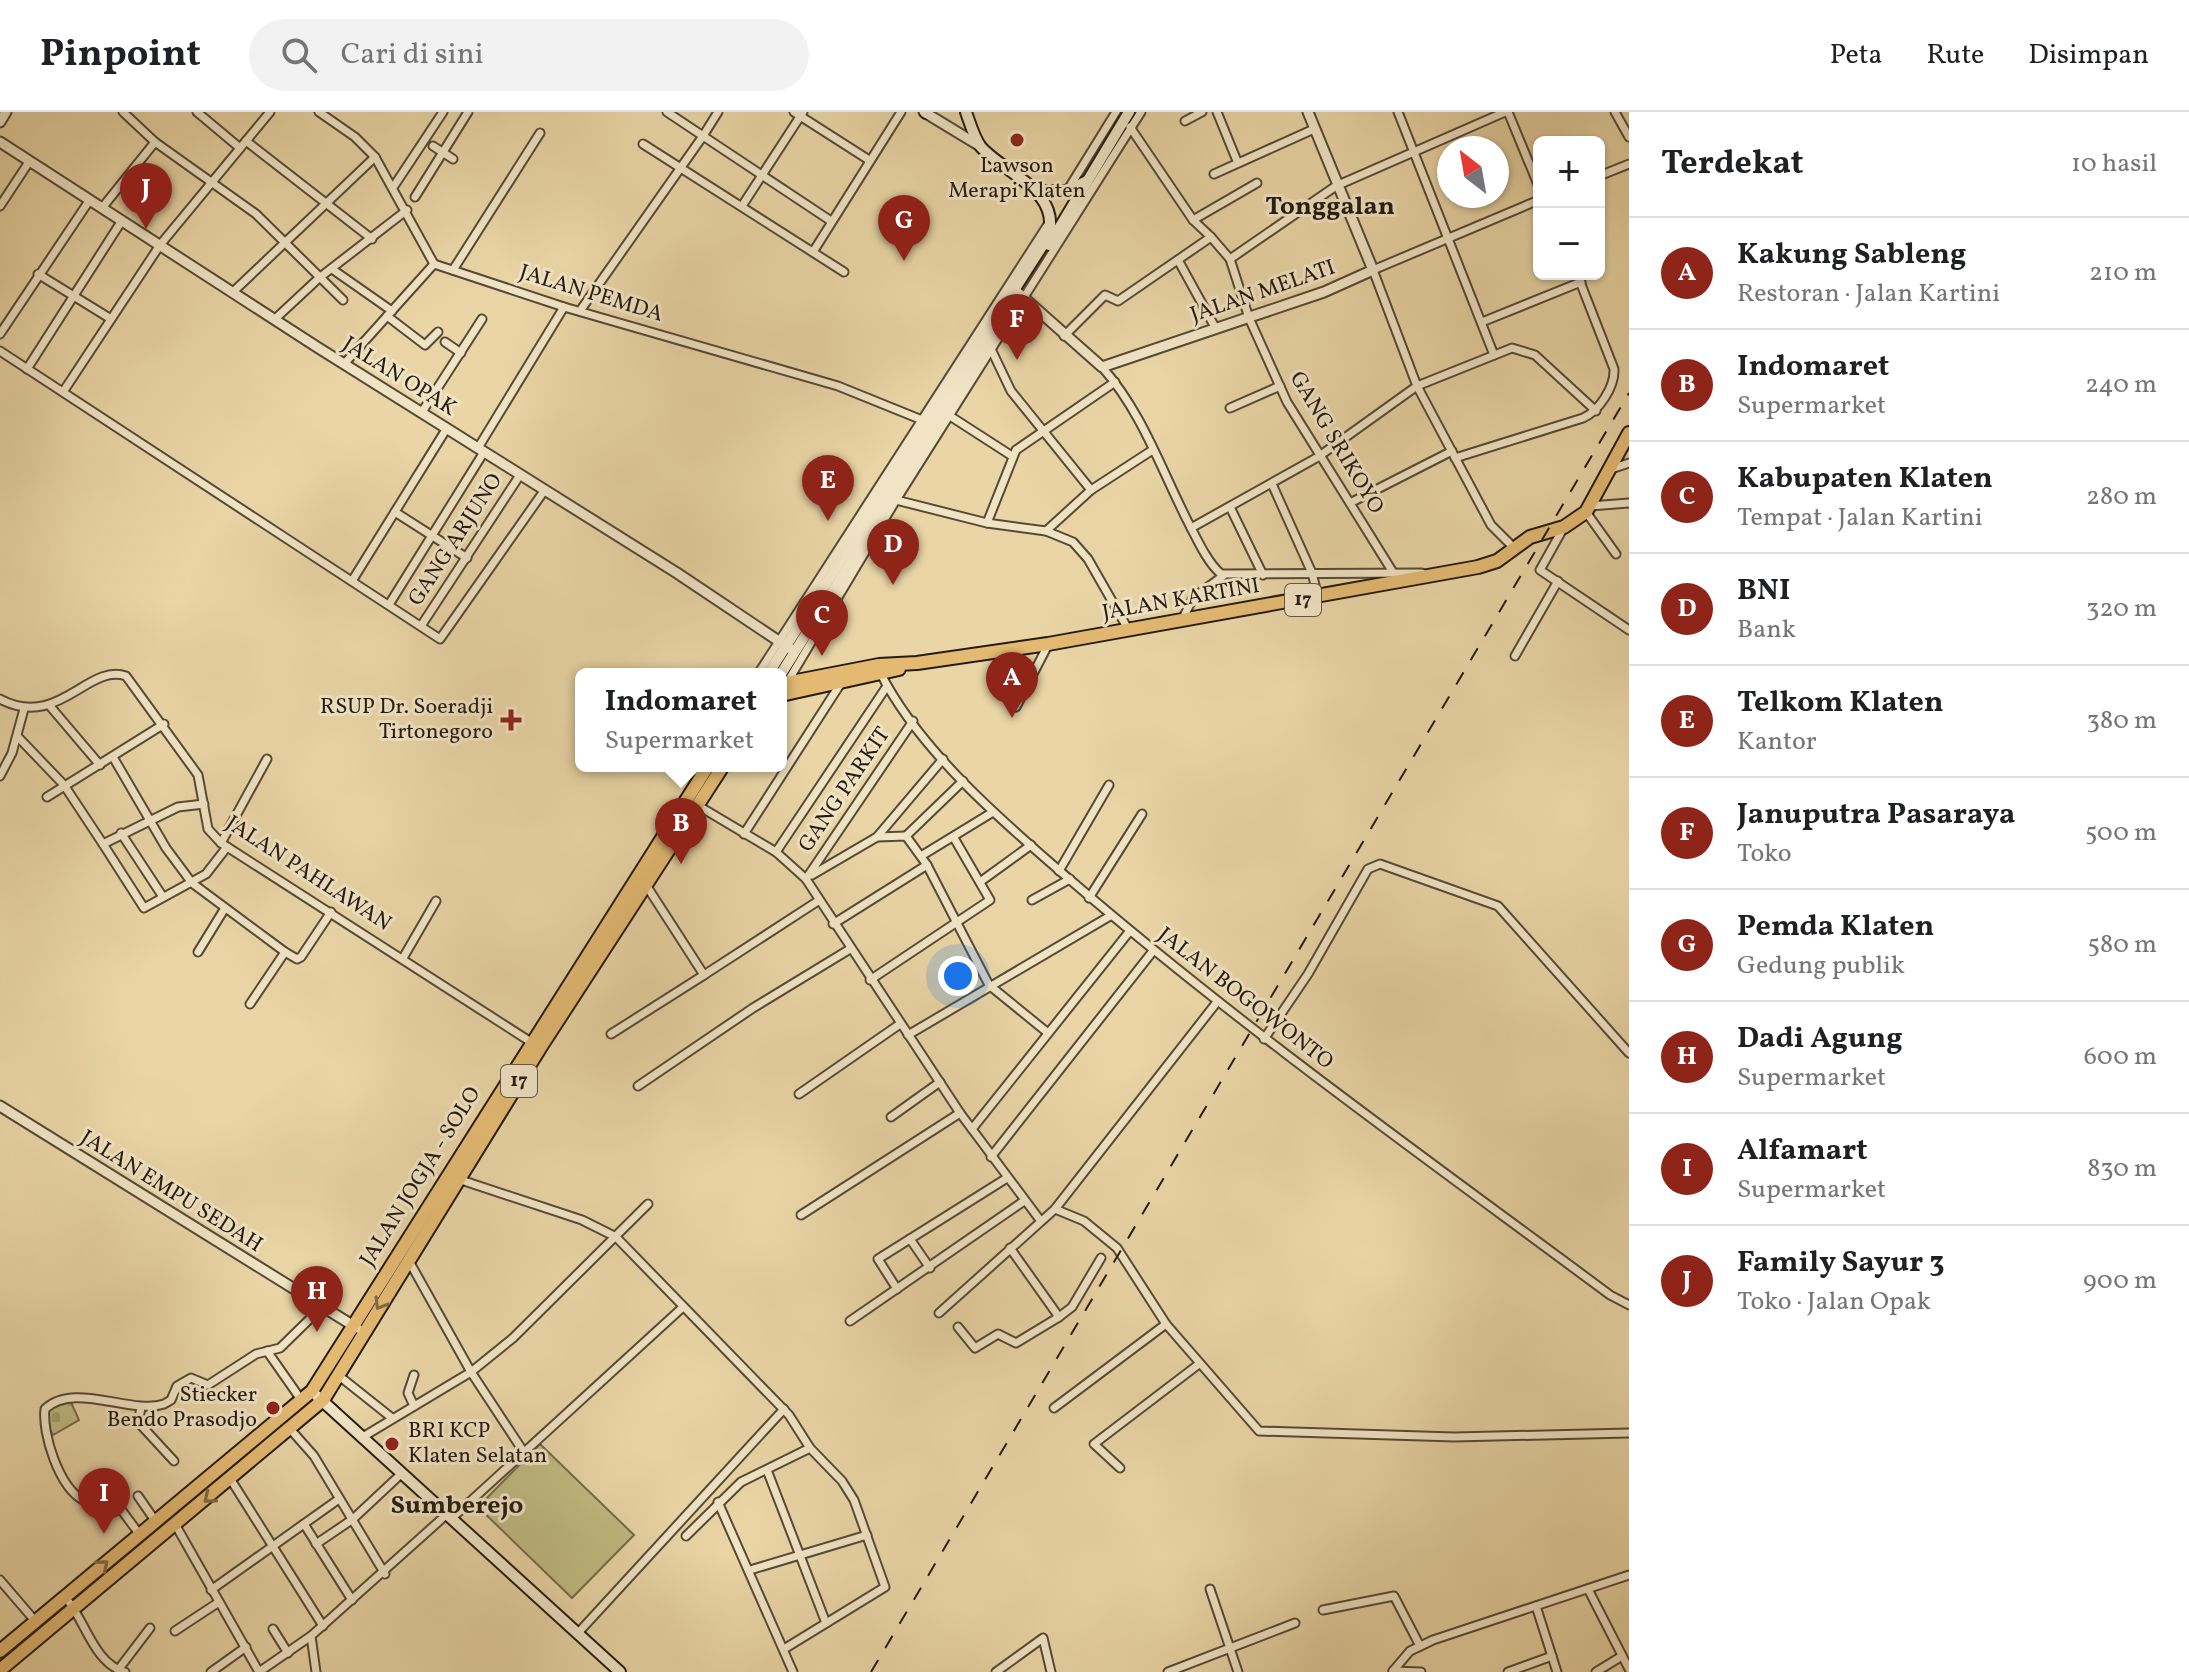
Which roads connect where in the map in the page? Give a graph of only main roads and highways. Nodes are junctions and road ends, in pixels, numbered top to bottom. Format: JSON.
{"nodes":[{"id":1,"x":966,"y":112,"type":"edge"},
{"id":2,"x":1125,"y":118,"type":"edge"},
{"id":3,"x":1087,"y":180,"type":"junction"},
{"id":4,"x":1036,"y":191,"type":"junction"},
{"id":5,"x":1019,"y":293,"type":"junction"},
{"id":6,"x":1629,"y":433,"type":"edge"},
{"id":7,"x":786,"y":647,"type":"junction"},
{"id":8,"x":917,"y":663,"type":"junction"},
{"id":9,"x":772,"y":668,"type":"edge"},
{"id":10,"x":785,"y":668,"type":"edge"},
{"id":11,"x":787,"y":685,"type":"edge"},
{"id":12,"x":787,"y":686,"type":"edge"},
{"id":13,"x":705,"y":772,"type":"edge"},
{"id":14,"x":719,"y":772,"type":"edge"},
{"id":15,"x":641,"y":882,"type":"junction"},
{"id":16,"x":535,"y":1045,"type":"junction"},
{"id":17,"x":358,"y":1329,"type":"junction"},
{"id":18,"x":307,"y":1396,"type":"junction"},
{"id":19,"x":323,"y":1400,"type":"junction"},
{"id":20,"x":5,"y":1647,"type":"edge"},
{"id":21,"x":19,"y":1655,"type":"junction"},
{"id":22,"x":0,"y":1670,"type":"edge"},
{"id":23,"x":620,"y":1672,"type":"edge"}],
"edges":[{"from":1,"to":4,"type":"main road"},
{"from":2,"to":3,"type":"main road"},
{"from":3,"to":4,"type":"main road"},
{"from":3,"to":5,"type":"main road"},
{"from":4,"to":5,"type":"main road"},
{"from":5,"to":7,"type":"main road"},
{"from":6,"to":8,"type":"highway","name":"JALAN KARTINI","number":"17"},
{"from":7,"to":9,"type":"main road"},
{"from":7,"to":10,"type":"main road"},
{"from":8,"to":11,"type":"highway","name":"JALAN KARTINI","number":"17"},
{"from":8,"to":12,"type":"highway","name":"JALAN KARTINI","number":"17"},
{"from":13,"to":15,"type":"highway","name":"JALAN JOGJA - SOLO","number":"17"},
{"from":14,"to":15,"type":"highway","name":"JALAN JOGJA - SOLO","number":"17"},
{"from":15,"to":16,"type":"highway","name":"JALAN JOGJA - SOLO","number":"17"},
{"from":16,"to":17,"type":"highway","name":"JALAN JOGJA - SOLO","number":"17"},
{"from":16,"to":17,"type":"highway","name":"JALAN JOGJA - SOLO","number":"17","one_way":true},
{"from":17,"to":18,"type":"highway","name":"JALAN JOGJA - SOLO","number":"17"},
{"from":17,"to":19,"type":"highway","name":"JALAN JOGJA - SOLO","number":"17"},
{"from":18,"to":19,"type":"main road"},
{"from":20,"to":18,"type":"highway","name":"JALAN JOGJA - SOLO","number":"17","one_way":true},
{"from":19,"to":21,"type":"highway","name":"JALAN JOGJA - SOLO","number":"17","one_way":true},
{"from":19,"to":23,"type":"main road"},
{"from":20,"to":21,"type":"highway"},
{"from":21,"to":22,"type":"highway","name":"JALAN JOGJA - SOLO","number":"17"}]}
